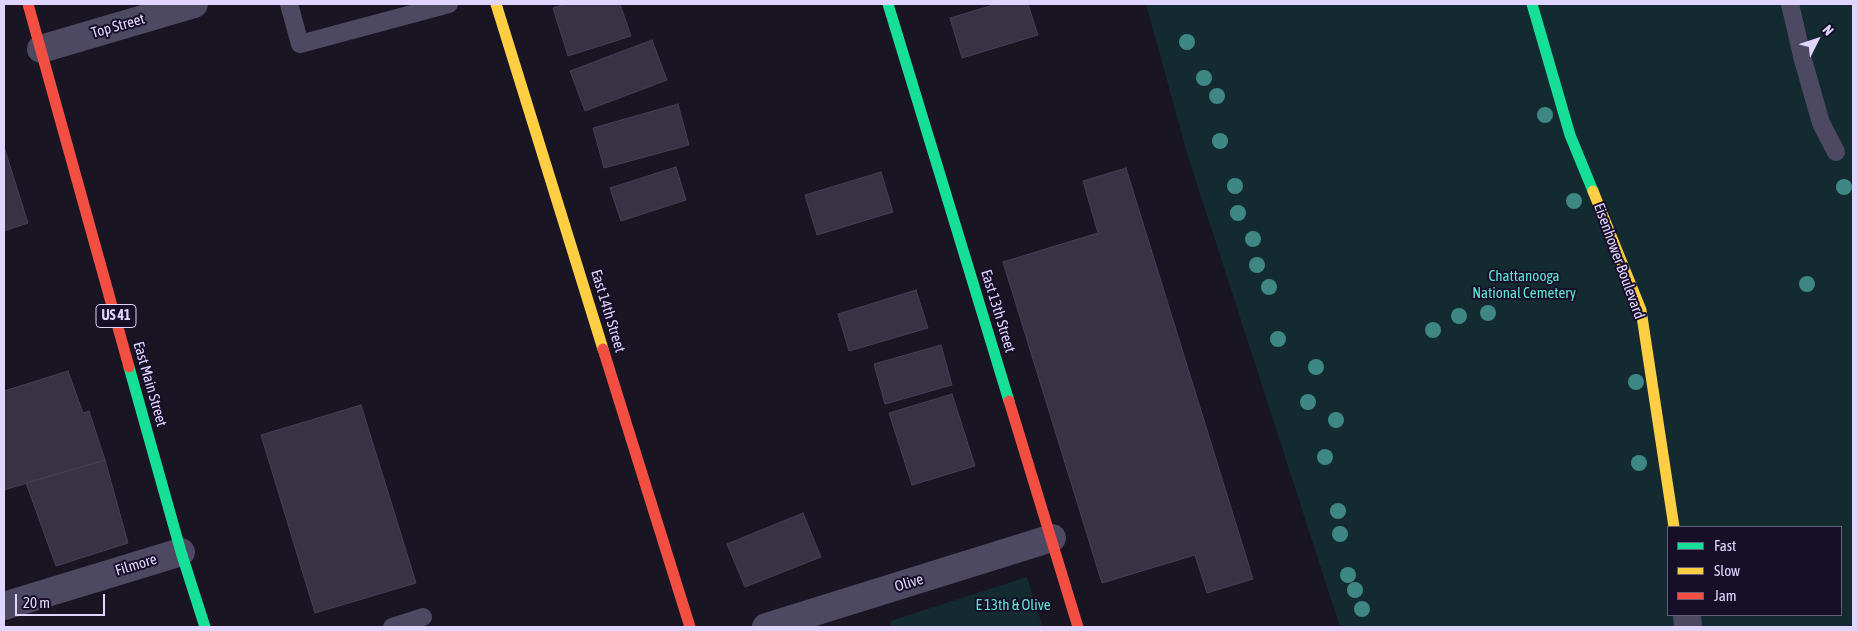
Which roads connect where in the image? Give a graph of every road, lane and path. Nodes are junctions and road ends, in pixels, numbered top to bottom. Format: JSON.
{"nodes":[{"id":1,"x":28,"y":4,"type":"edge"},
{"id":2,"x":194,"y":4,"type":"edge"},
{"id":3,"x":289,"y":4,"type":"edge"},
{"id":4,"x":448,"y":4,"type":"edge"},
{"id":5,"x":496,"y":4,"type":"edge"},
{"id":6,"x":888,"y":4,"type":"edge"},
{"id":7,"x":1532,"y":4,"type":"edge"},
{"id":8,"x":1790,"y":4,"type":"edge"},
{"id":9,"x":41,"y":49,"type":"junction"},
{"id":10,"x":1836,"y":152,"type":"dead end"},
{"id":11,"x":1674,"y":526,"type":"edge"},
{"id":12,"x":1052,"y":538,"type":"junction"},
{"id":13,"x":182,"y":552,"type":"junction"},
{"id":14,"x":4,"y":606,"type":"edge"},
{"id":15,"x":423,"y":617,"type":"dead end"},
{"id":16,"x":205,"y":627,"type":"edge"},
{"id":17,"x":392,"y":627,"type":"edge"},
{"id":18,"x":690,"y":627,"type":"edge"},
{"id":19,"x":766,"y":627,"type":"edge"},
{"id":20,"x":1078,"y":627,"type":"edge"}],
"edges":[{"from":1,"to":9,"type":"street","name":"East Main Street","number":"US 41"},
{"from":2,"to":9,"type":"street","name":"Top Street"},
{"from":3,"to":4,"type":"lane"},
{"from":5,"to":18,"type":"street","name":"East 14th Street"},
{"from":6,"to":12,"type":"street","name":"East 13th Street"},
{"from":7,"to":11,"type":"street","name":"Eisenhower Boulevard"},
{"from":8,"to":10,"type":"lane"},
{"from":9,"to":13,"type":"street","name":"East Main Street","number":"US 41"},
{"from":12,"to":19,"type":"street","name":"Olive"},
{"from":12,"to":20,"type":"street","name":"East 13th Street"},
{"from":13,"to":14,"type":"street","name":"Filmore"},
{"from":13,"to":16,"type":"street","name":"East Main Street","number":"US 41"},
{"from":15,"to":17,"type":"lane"}]}
